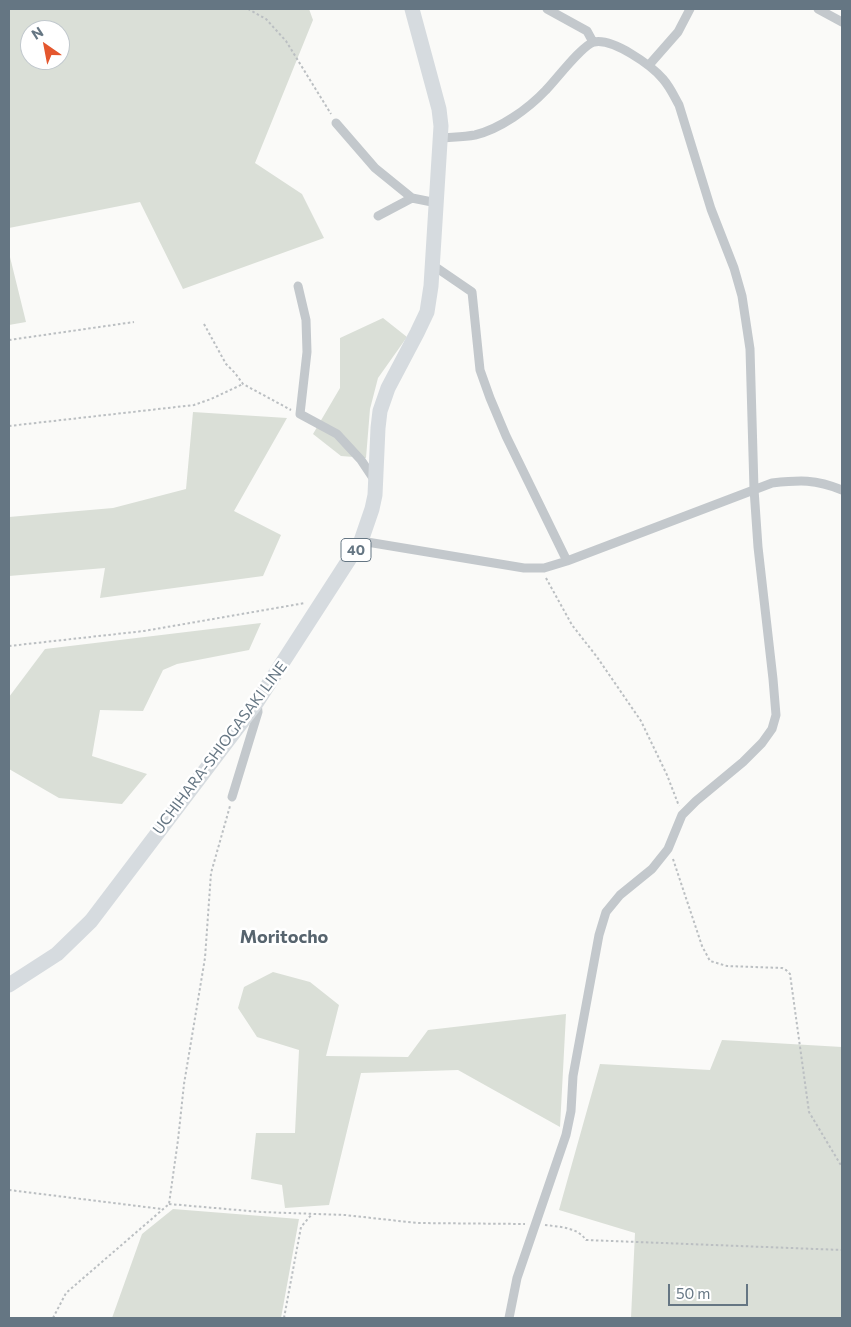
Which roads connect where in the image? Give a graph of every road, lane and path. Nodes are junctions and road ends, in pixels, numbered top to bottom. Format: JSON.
{"nodes":[{"id":1,"x":248,"y":9,"type":"edge"},
{"id":2,"x":412,"y":9,"type":"edge"},
{"id":3,"x":547,"y":9,"type":"edge"},
{"id":4,"x":690,"y":9,"type":"edge"},
{"id":5,"x":818,"y":9,"type":"edge"},
{"id":6,"x":842,"y":22,"type":"edge"},
{"id":7,"x":593,"y":42,"type":"junction"},
{"id":8,"x":649,"y":65,"type":"junction"},
{"id":9,"x":336,"y":123,"type":"joint"},
{"id":10,"x":441,"y":138,"type":"junction"},
{"id":11,"x":412,"y":198,"type":"junction"},
{"id":12,"x":437,"y":203,"type":"junction"},
{"id":13,"x":378,"y":216,"type":"dead end"},
{"id":14,"x":434,"y":266,"type":"junction"},
{"id":15,"x":298,"y":286,"type":"dead end"},
{"id":16,"x":134,"y":322,"type":"dead end"},
{"id":17,"x":204,"y":324,"type":"dead end"},
{"id":18,"x":9,"y":340,"type":"edge"},
{"id":19,"x":243,"y":384,"type":"junction"},
{"id":20,"x":300,"y":414,"type":"junction"},
{"id":21,"x":9,"y":426,"type":"edge"},
{"id":22,"x":376,"y":482,"type":"junction"},
{"id":23,"x":754,"y":489,"type":"junction"},
{"id":24,"x":842,"y":490,"type":"edge"},
{"id":25,"x":361,"y":542,"type":"junction"},
{"id":26,"x":567,"y":561,"type":"junction"},
{"id":27,"x":544,"y":568,"type":"junction"},
{"id":28,"x":324,"y":600,"type":"junction"},
{"id":29,"x":9,"y":646,"type":"edge"},
{"id":30,"x":257,"y":702,"type":"junction"},
{"id":31,"x":232,"y":797,"type":"joint"},
{"id":32,"x":682,"y":815,"type":"junction"},
{"id":33,"x":668,"y":848,"type":"junction"},
{"id":34,"x":9,"y":985,"type":"edge"},
{"id":35,"x":842,"y":1167,"type":"edge"},
{"id":36,"x":9,"y":1190,"type":"edge"},
{"id":37,"x":168,"y":1204,"type":"junction"},
{"id":38,"x":162,"y":1209,"type":"junction"},
{"id":39,"x":312,"y":1214,"type":"junction"},
{"id":40,"x":537,"y":1224,"type":"junction"},
{"id":41,"x":842,"y":1250,"type":"edge"},
{"id":42,"x":53,"y":1318,"type":"edge"},
{"id":43,"x":284,"y":1318,"type":"edge"},
{"id":44,"x":509,"y":1318,"type":"edge"}],
"edges":[{"from":1,"to":9,"type":"path"},
{"from":2,"to":10,"type":"main road","name":"UCHIHARA-SHIOGASAKI LINE","number":"40"},
{"from":3,"to":7,"type":"street"},
{"from":4,"to":8,"type":"street"},
{"from":5,"to":6,"type":"street"},
{"from":7,"to":8,"type":"street"},
{"from":7,"to":10,"type":"street"},
{"from":8,"to":23,"type":"street"},
{"from":9,"to":11,"type":"street"},
{"from":10,"to":12,"type":"main road","name":"UCHIHARA-SHIOGASAKI LINE","number":"40"},
{"from":11,"to":12,"type":"street"},
{"from":11,"to":13,"type":"street"},
{"from":12,"to":14,"type":"main road","name":"UCHIHARA-SHIOGASAKI LINE","number":"40"},
{"from":14,"to":22,"type":"main road","name":"UCHIHARA-SHIOGASAKI LINE","number":"40"},
{"from":14,"to":26,"type":"street"},
{"from":15,"to":20,"type":"street"},
{"from":16,"to":18,"type":"path"},
{"from":17,"to":19,"type":"path"},
{"from":19,"to":20,"type":"path"},
{"from":19,"to":21,"type":"path"},
{"from":20,"to":22,"type":"street"},
{"from":22,"to":25,"type":"main road","name":"UCHIHARA-SHIOGASAKI LINE","number":"40"},
{"from":23,"to":24,"type":"street"},
{"from":23,"to":26,"type":"street"},
{"from":23,"to":32,"type":"street"},
{"from":25,"to":27,"type":"street"},
{"from":25,"to":28,"type":"main road","name":"UCHIHARA-SHIOGASAKI LINE","number":"40"},
{"from":26,"to":27,"type":"street"},
{"from":27,"to":32,"type":"path"},
{"from":28,"to":29,"type":"path"},
{"from":28,"to":30,"type":"main road","name":"UCHIHARA-SHIOGASAKI LINE","number":"40"},
{"from":30,"to":31,"type":"street"},
{"from":30,"to":34,"type":"main road","name":"UCHIHARA-SHIOGASAKI LINE","number":"40"},
{"from":31,"to":37,"type":"path"},
{"from":32,"to":33,"type":"street"},
{"from":33,"to":35,"type":"path"},
{"from":33,"to":40,"type":"street"},
{"from":36,"to":38,"type":"path"},
{"from":37,"to":38,"type":"path"},
{"from":37,"to":39,"type":"path"},
{"from":38,"to":42,"type":"path"},
{"from":39,"to":40,"type":"path"},
{"from":39,"to":43,"type":"path"},
{"from":40,"to":41,"type":"path"},
{"from":40,"to":44,"type":"street"}]}
